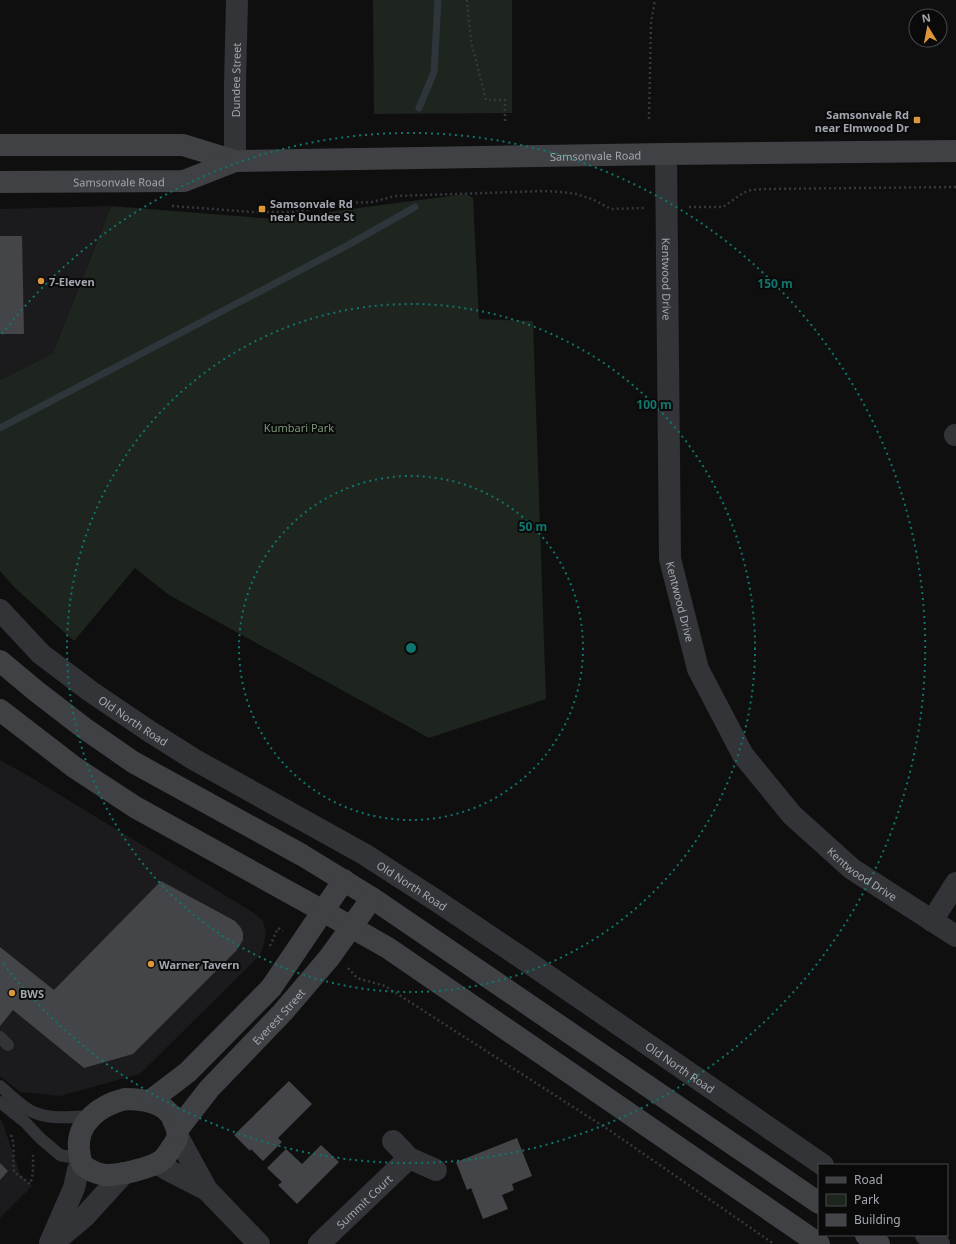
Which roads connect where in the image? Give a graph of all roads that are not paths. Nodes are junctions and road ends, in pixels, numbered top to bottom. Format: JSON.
{"nodes":[{"id":1,"x":237,"y":0,"type":"edge"},
{"id":2,"x":0,"y":145,"type":"edge"},
{"id":3,"x":956,"y":151,"type":"edge"},
{"id":4,"x":666,"y":154,"type":"junction"},
{"id":5,"x":235,"y":161,"type":"junction"},
{"id":6,"x":0,"y":182,"type":"edge"},
{"id":7,"x":0,"y":610,"type":"edge"},
{"id":8,"x":0,"y":661,"type":"edge"},
{"id":9,"x":0,"y":710,"type":"edge"},
{"id":10,"x":344,"y":880,"type":"junction"},
{"id":11,"x":956,"y":883,"type":"edge"},
{"id":12,"x":372,"y":898,"type":"junction"},
{"id":13,"x":323,"y":911,"type":"junction"},
{"id":14,"x":932,"y":921,"type":"junction"},
{"id":15,"x":350,"y":927,"type":"junction"},
{"id":16,"x":956,"y":936,"type":"edge"},
{"id":17,"x":0,"y":1086,"type":"edge"},
{"id":18,"x":150,"y":1101,"type":"junction"},
{"id":19,"x":0,"y":1102,"type":"edge"},
{"id":20,"x":92,"y":1116,"type":"junction"},
{"id":21,"x":178,"y":1133,"type":"junction"},
{"id":22,"x":393,"y":1142,"type":"dead end"},
{"id":23,"x":409,"y":1158,"type":"junction"},
{"id":24,"x":81,"y":1161,"type":"junction"},
{"id":25,"x":157,"y":1163,"type":"junction"},
{"id":26,"x":822,"y":1164,"type":"edge"},
{"id":27,"x":436,"y":1170,"type":"dead end"},
{"id":28,"x":124,"y":1173,"type":"junction"},
{"id":29,"x":207,"y":1190,"type":"junction"},
{"id":30,"x":818,"y":1202,"type":"edge"},
{"id":31,"x":867,"y":1236,"type":"edge"},
{"id":32,"x":927,"y":1236,"type":"edge"},
{"id":33,"x":51,"y":1244,"type":"edge"},
{"id":34,"x":259,"y":1244,"type":"edge"},
{"id":35,"x":319,"y":1244,"type":"edge"},
{"id":36,"x":819,"y":1244,"type":"edge"},
{"id":37,"x":879,"y":1244,"type":"edge"},
{"id":38,"x":939,"y":1244,"type":"edge"}],
"edges":[{"from":1,"to":5,"type":"street","name":"Dundee Street"},
{"from":2,"to":5,"type":"main road","name":"Samsonvale Road"},
{"from":3,"to":4,"type":"main road","name":"Samsonvale Road"},
{"from":4,"to":5,"type":"main road","name":"Samsonvale Road"},
{"from":4,"to":14,"type":"street","name":"Kentwood Drive"},
{"from":5,"to":6,"type":"main road","name":"Samsonvale Road"},
{"from":7,"to":26,"type":"street","name":"Old North Road"},
{"from":8,"to":10,"type":"main road"},
{"from":9,"to":13,"type":"main road"},
{"from":10,"to":12,"type":"main road"},
{"from":10,"to":13,"type":"main road"},
{"from":11,"to":14,"type":"street"},
{"from":12,"to":15,"type":"main road","name":"Everest Street"},
{"from":12,"to":30,"type":"main road"},
{"from":13,"to":15,"type":"main road"},
{"from":13,"to":18,"type":"main road"},
{"from":14,"to":16,"type":"street","name":"Kentwood Drive"},
{"from":15,"to":21,"type":"main road","name":"Everest Street"},
{"from":15,"to":36,"type":"main road"},
{"from":17,"to":20,"type":"lane"},
{"from":18,"to":20,"type":"main road"},
{"from":18,"to":21,"type":"main road"},
{"from":19,"to":24,"type":"lane"},
{"from":20,"to":24,"type":"main road"},
{"from":21,"to":25,"type":"main road","name":"Everest Street"},
{"from":21,"to":29,"type":"street"},
{"from":22,"to":23,"type":"street"},
{"from":23,"to":27,"type":"street"},
{"from":23,"to":35,"type":"street","name":"Summit Court"},
{"from":24,"to":28,"type":"main road","name":"Everest Street"},
{"from":24,"to":33,"type":"street"},
{"from":25,"to":28,"type":"main road","name":"Everest Street"},
{"from":25,"to":29,"type":"street"},
{"from":28,"to":33,"type":"street"},
{"from":29,"to":34,"type":"street"},
{"from":31,"to":37,"type":"main road"},
{"from":32,"to":38,"type":"street"}]}
